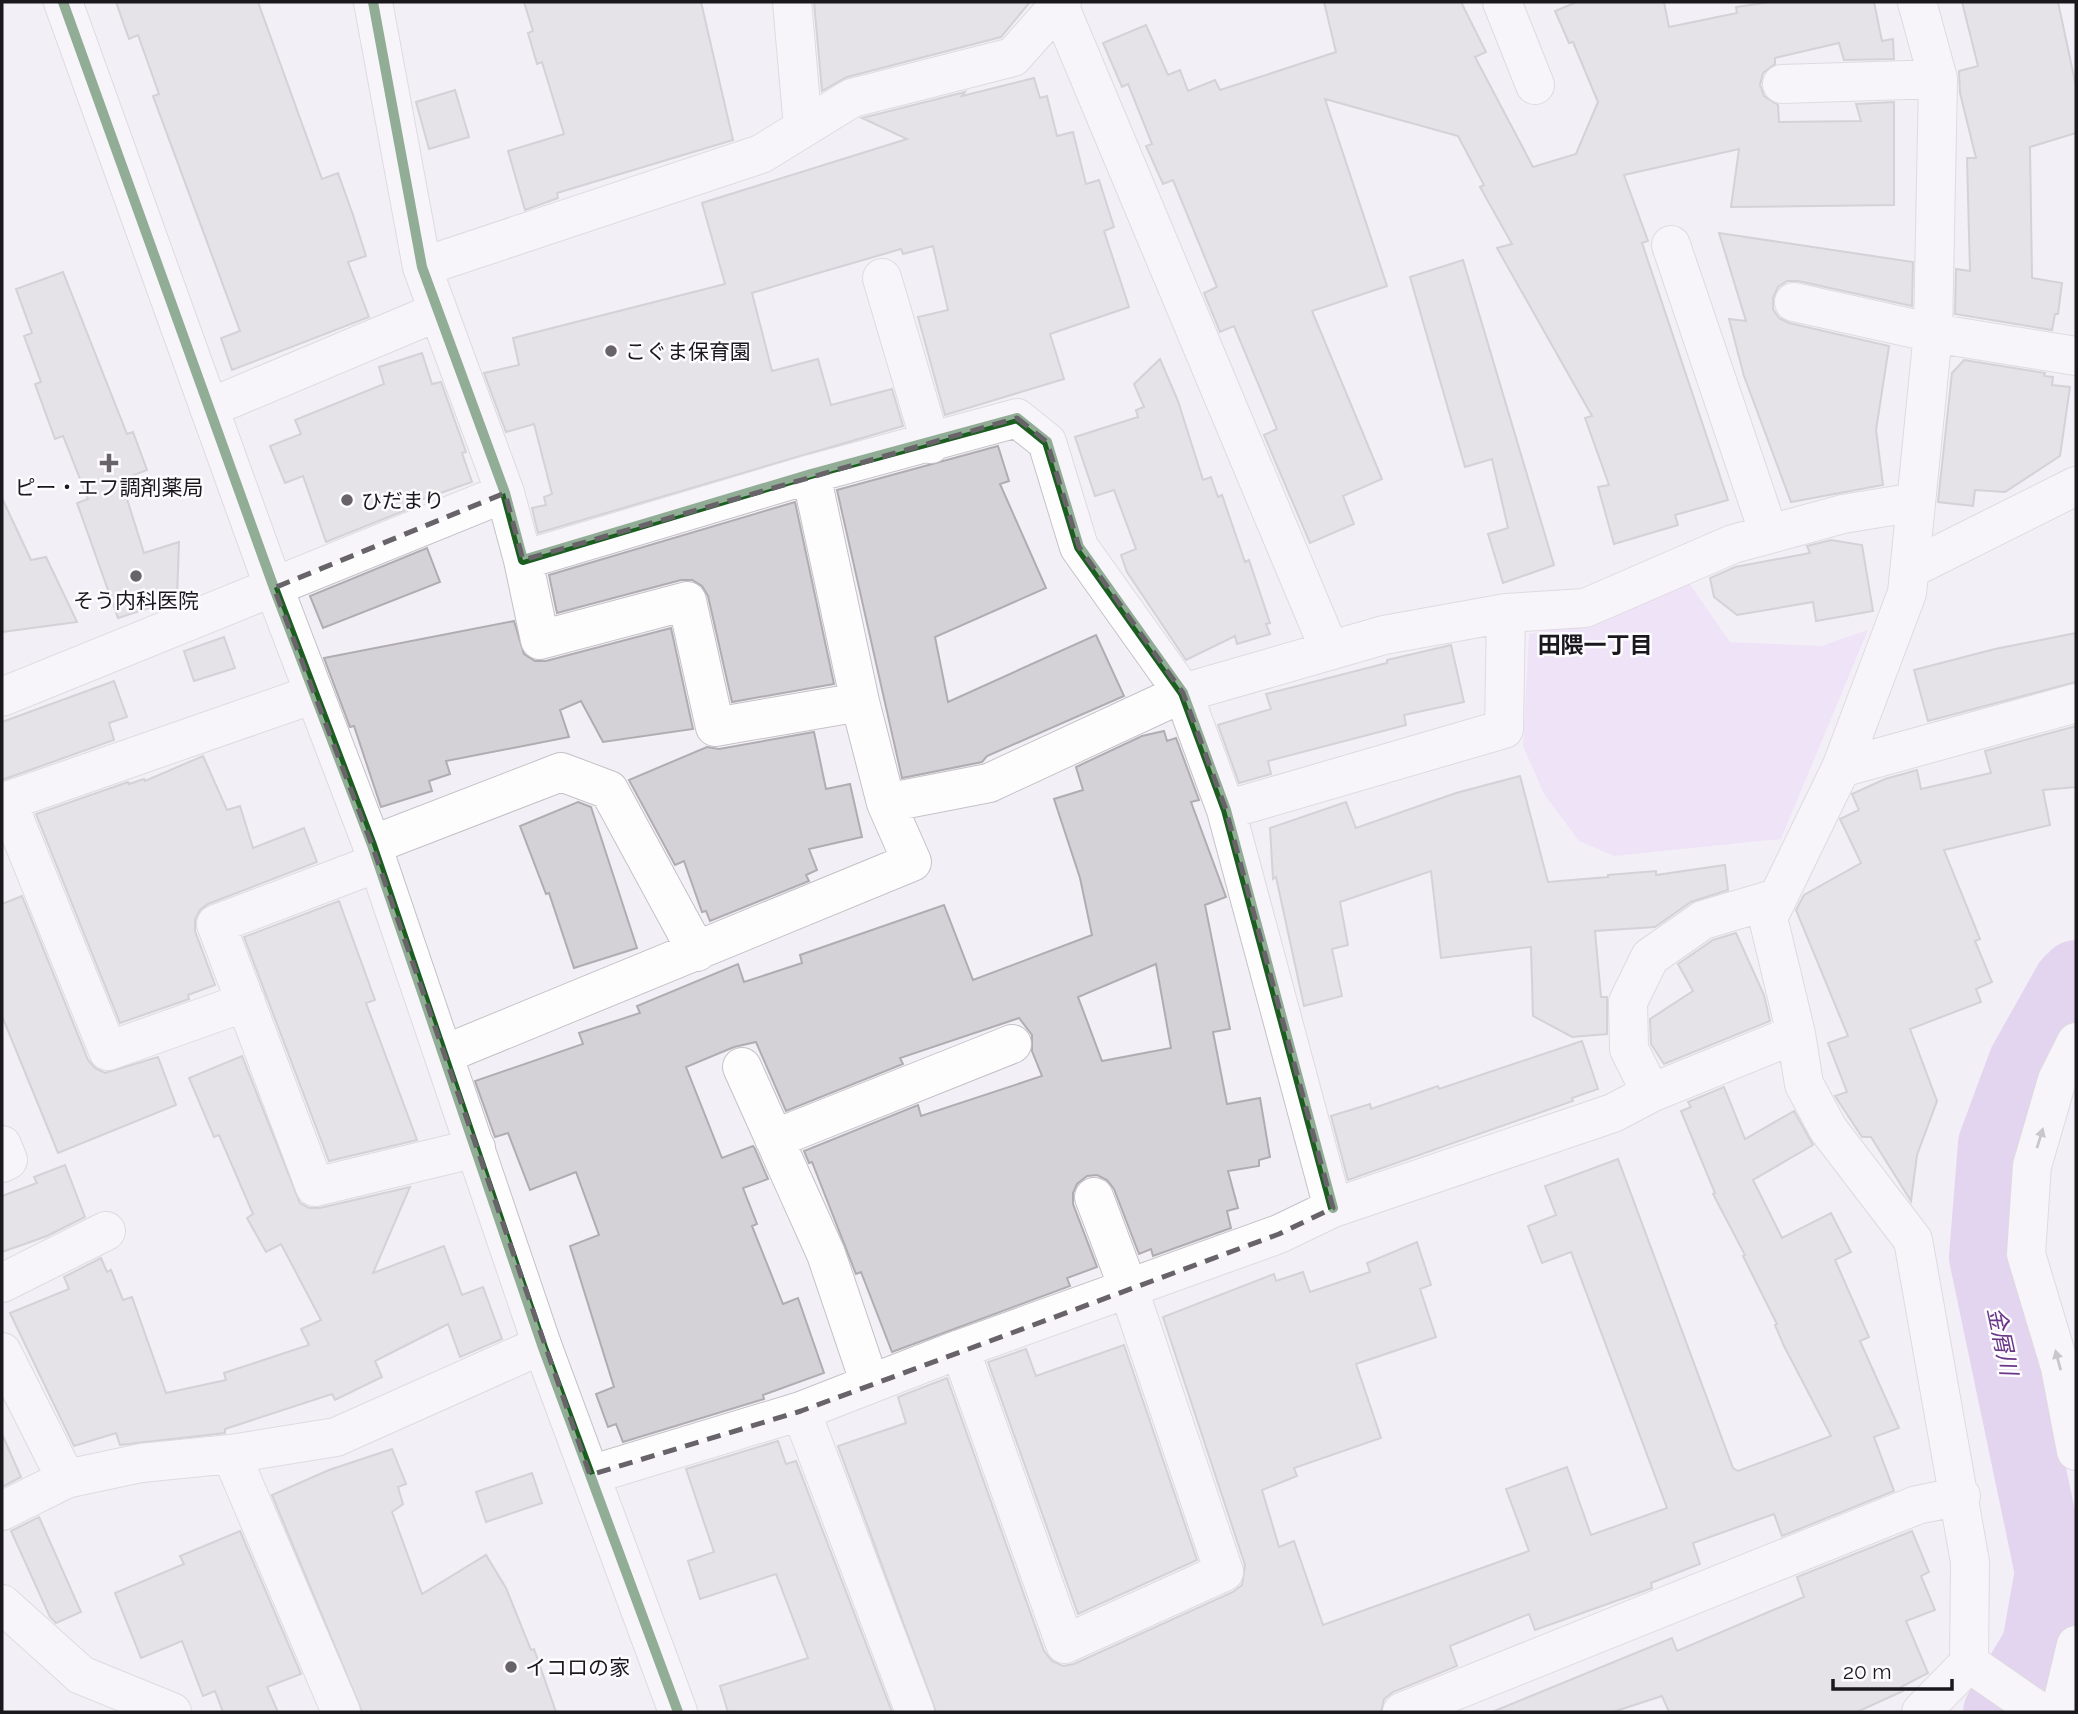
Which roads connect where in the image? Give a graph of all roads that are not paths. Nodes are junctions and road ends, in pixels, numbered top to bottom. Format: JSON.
{"nodes":[{"id":1,"x":63,"y":2,"type":"edge"},
{"id":2,"x":373,"y":2,"type":"edge"},
{"id":3,"x":792,"y":2,"type":"edge"},
{"id":4,"x":1502,"y":2,"type":"edge"},
{"id":5,"x":1917,"y":2,"type":"edge"},
{"id":6,"x":1060,"y":4,"type":"edge"},
{"id":7,"x":1938,"y":79,"type":"junction"},
{"id":8,"x":1782,"y":84,"type":"dead end"},
{"id":9,"x":1535,"y":85,"type":"dead end"},
{"id":10,"x":803,"y":127,"type":"junction"},
{"id":11,"x":1671,"y":245,"type":"dead end"},
{"id":12,"x":422,"y":267,"type":"junction"},
{"id":13,"x":882,"y":278,"type":"dead end"},
{"id":14,"x":1794,"y":302,"type":"dead end"},
{"id":15,"x":437,"y":312,"type":"junction"},
{"id":16,"x":1933,"y":333,"type":"junction"},
{"id":17,"x":2076,"y":356,"type":"edge"},
{"id":18,"x":209,"y":408,"type":"junction"},
{"id":19,"x":931,"y":444,"type":"junction"},
{"id":20,"x":811,"y":474,"type":"junction"},
{"id":21,"x":2076,"y":486,"type":"edge"},
{"id":22,"x":505,"y":494,"type":"junction"},
{"id":23,"x":1916,"y":502,"type":"junction"},
{"id":24,"x":1769,"y":534,"type":"junction"},
{"id":25,"x":523,"y":560,"type":"junction"},
{"id":26,"x":1910,"y":569,"type":"junction"},
{"id":27,"x":274,"y":588,"type":"junction"},
{"id":28,"x":1506,"y":613,"type":"junction"},
{"id":29,"x":1330,"y":651,"type":"junction"},
{"id":30,"x":1183,"y":693,"type":"junction"},
{"id":31,"x":314,"y":694,"type":"junction"},
{"id":32,"x":2,"y":696,"type":"edge"},
{"id":33,"x":860,"y":702,"type":"junction"},
{"id":34,"x":2076,"y":703,"type":"edge"},
{"id":35,"x":1841,"y":768,"type":"junction"},
{"id":36,"x":886,"y":803,"type":"junction"},
{"id":37,"x":1226,"y":810,"type":"junction"},
{"id":38,"x":375,"y":854,"type":"junction"},
{"id":39,"x":1777,"y":898,"type":"junction"},
{"id":40,"x":697,"y":952,"type":"junction"},
{"id":41,"x":246,"y":1002,"type":"junction"},
{"id":42,"x":1796,"y":1034,"type":"junction"},
{"id":43,"x":2076,"y":1042,"type":"edge"},
{"id":44,"x":1012,"y":1044,"type":"dead end"},
{"id":45,"x":445,"y":1054,"type":"junction"},
{"id":46,"x":742,"y":1067,"type":"dead end"},
{"id":47,"x":1651,"y":1093,"type":"junction"},
{"id":48,"x":774,"y":1139,"type":"junction"},
{"id":49,"x":2,"y":1145,"type":"edge"},
{"id":50,"x":477,"y":1148,"type":"junction"},
{"id":51,"x":2,"y":1164,"type":"edge"},
{"id":52,"x":1094,"y":1197,"type":"dead end"},
{"id":53,"x":1334,"y":1208,"type":"junction"},
{"id":54,"x":106,"y":1231,"type":"dead end"},
{"id":55,"x":2,"y":1283,"type":"edge"},
{"id":56,"x":1129,"y":1290,"type":"junction"},
{"id":57,"x":542,"y":1345,"type":"junction"},
{"id":58,"x":960,"y":1349,"type":"junction"},
{"id":59,"x":2,"y":1352,"type":"edge"},
{"id":60,"x":870,"y":1384,"type":"junction"},
{"id":61,"x":801,"y":1411,"type":"junction"},
{"id":62,"x":2076,"y":1451,"type":"edge"},
{"id":63,"x":231,"y":1454,"type":"junction"},
{"id":64,"x":590,"y":1475,"type":"junction"},
{"id":65,"x":66,"y":1479,"type":"junction"},
{"id":66,"x":1961,"y":1496,"type":"junction"},
{"id":67,"x":2,"y":1511,"type":"edge"},
{"id":68,"x":2,"y":1604,"type":"edge"},
{"id":69,"x":2076,"y":1644,"type":"edge"},
{"id":70,"x":1969,"y":1663,"type":"junction"},
{"id":71,"x":172,"y":1712,"type":"edge"},
{"id":72,"x":341,"y":1712,"type":"edge"},
{"id":73,"x":678,"y":1712,"type":"edge"},
{"id":74,"x":915,"y":1712,"type":"edge"},
{"id":75,"x":1402,"y":1712,"type":"edge"},
{"id":76,"x":1922,"y":1712,"type":"edge"},
{"id":77,"x":2040,"y":1712,"type":"edge"},
{"id":78,"x":2060,"y":1712,"type":"edge"}],
"edges":[{"from":1,"to":18,"type":"street"},
{"from":2,"to":12,"type":"street"},
{"from":3,"to":10,"type":"street"},
{"from":4,"to":9,"type":"street"},
{"from":5,"to":7,"type":"street"},
{"from":6,"to":10,"type":"street"},
{"from":6,"to":29,"type":"street"},
{"from":7,"to":8,"type":"street"},
{"from":7,"to":16,"type":"street"},
{"from":10,"to":12,"type":"street"},
{"from":11,"to":24,"type":"street"},
{"from":12,"to":15,"type":"street"},
{"from":13,"to":19,"type":"street"},
{"from":14,"to":16,"type":"street"},
{"from":15,"to":18,"type":"street"},
{"from":15,"to":22,"type":"street"},
{"from":16,"to":17,"type":"street"},
{"from":16,"to":23,"type":"street"},
{"from":18,"to":27,"type":"street"},
{"from":19,"to":20,"type":"street"},
{"from":19,"to":30,"type":"street"},
{"from":20,"to":25,"type":"street"},
{"from":20,"to":33,"type":"street"},
{"from":21,"to":26,"type":"street"},
{"from":22,"to":25,"type":"street"},
{"from":22,"to":27,"type":"street"},
{"from":23,"to":24,"type":"street"},
{"from":23,"to":26,"type":"street"},
{"from":24,"to":28,"type":"street"},
{"from":25,"to":33,"type":"street"},
{"from":26,"to":35,"type":"street"},
{"from":27,"to":31,"type":"street"},
{"from":27,"to":32,"type":"street"},
{"from":28,"to":29,"type":"street"},
{"from":28,"to":37,"type":"street"},
{"from":29,"to":30,"type":"street"},
{"from":30,"to":36,"type":"street"},
{"from":30,"to":37,"type":"street"},
{"from":31,"to":38,"type":"street"},
{"from":31,"to":41,"type":"street"},
{"from":33,"to":36,"type":"street"},
{"from":34,"to":35,"type":"street"},
{"from":35,"to":39,"type":"street"},
{"from":36,"to":40,"type":"street"},
{"from":37,"to":53,"type":"street"},
{"from":38,"to":40,"type":"street"},
{"from":38,"to":41,"type":"street"},
{"from":38,"to":45,"type":"street"},
{"from":39,"to":42,"type":"street"},
{"from":39,"to":47,"type":"street"},
{"from":40,"to":45,"type":"street"},
{"from":41,"to":50,"type":"street"},
{"from":42,"to":47,"type":"street"},
{"from":42,"to":66,"type":"street"},
{"from":62,"to":43,"type":"street","one_way":true},
{"from":44,"to":48,"type":"street"},
{"from":45,"to":50,"type":"street"},
{"from":46,"to":48,"type":"street"},
{"from":47,"to":53,"type":"street"},
{"from":48,"to":60,"type":"street"},
{"from":49,"to":51,"type":"street"},
{"from":50,"to":57,"type":"street"},
{"from":52,"to":56,"type":"street"},
{"from":53,"to":56,"type":"street"},
{"from":54,"to":55,"type":"street"},
{"from":56,"to":58,"type":"street"},
{"from":56,"to":58,"type":"street"},
{"from":57,"to":63,"type":"street"},
{"from":57,"to":64,"type":"street"},
{"from":58,"to":60,"type":"street"},
{"from":59,"to":65,"type":"street"},
{"from":60,"to":61,"type":"street"},
{"from":61,"to":64,"type":"street"},
{"from":61,"to":74,"type":"street"},
{"from":63,"to":65,"type":"street"},
{"from":63,"to":72,"type":"street"},
{"from":64,"to":73,"type":"street"},
{"from":65,"to":67,"type":"street"},
{"from":66,"to":70,"type":"street"},
{"from":66,"to":75,"type":"street"},
{"from":68,"to":71,"type":"street"},
{"from":69,"to":78,"type":"street"},
{"from":70,"to":76,"type":"street"},
{"from":70,"to":77,"type":"street"}]}
